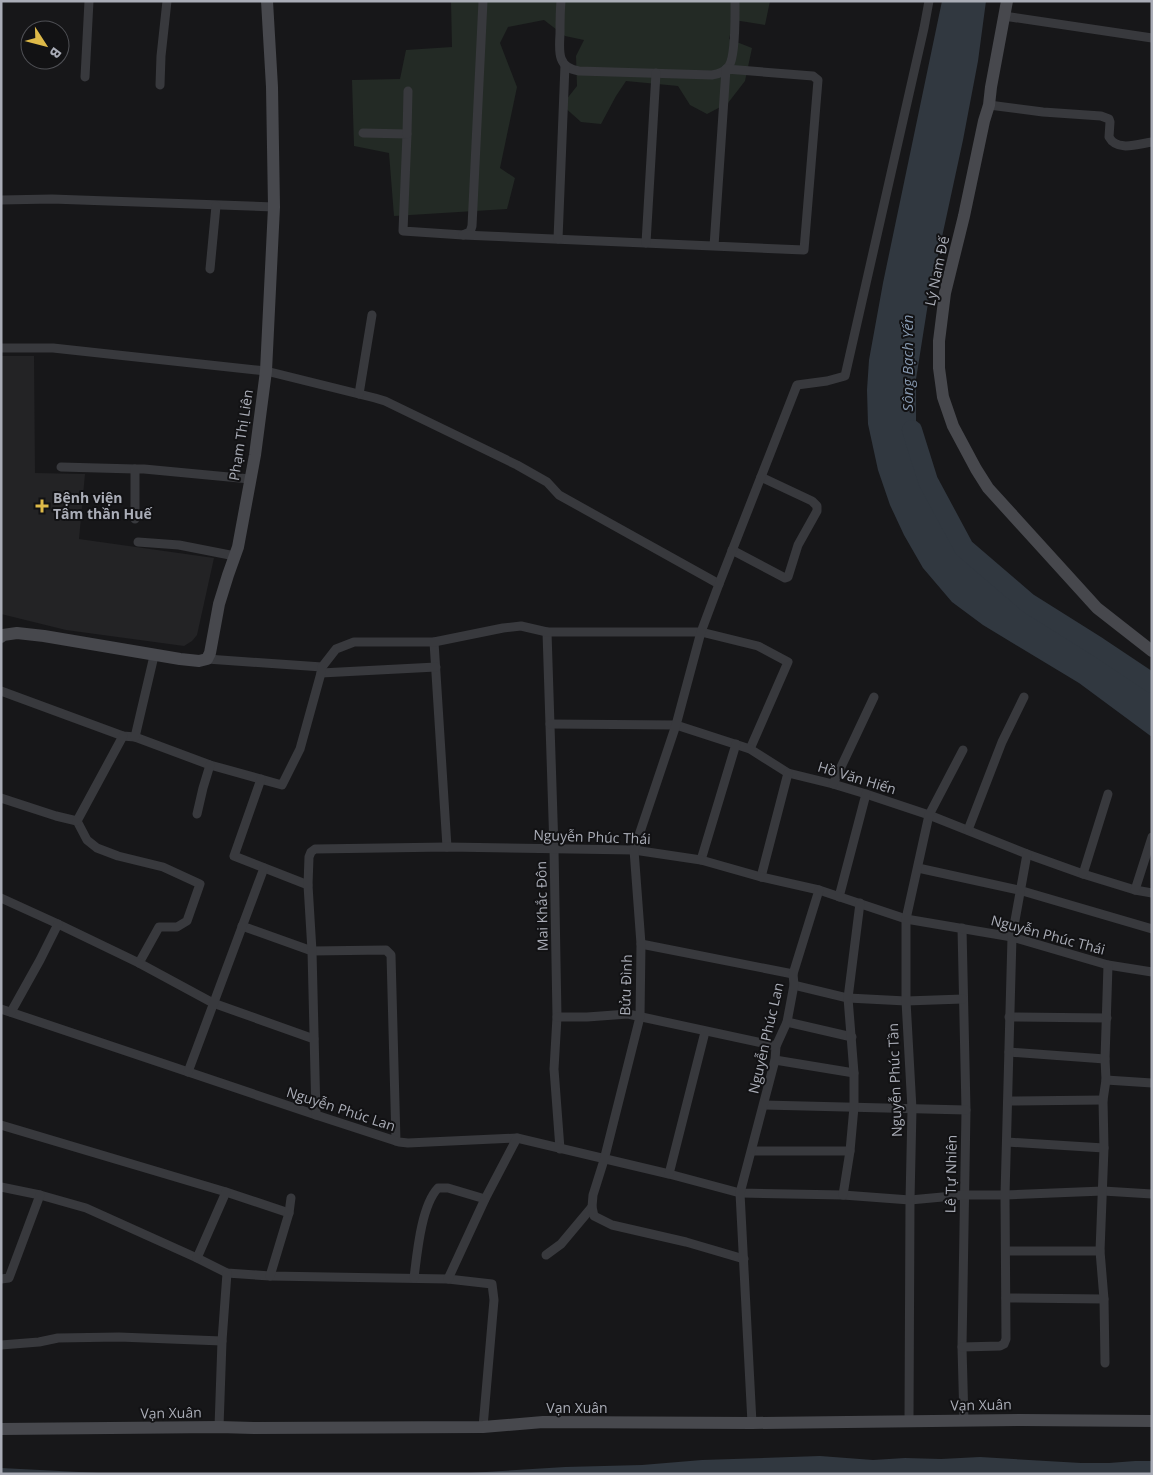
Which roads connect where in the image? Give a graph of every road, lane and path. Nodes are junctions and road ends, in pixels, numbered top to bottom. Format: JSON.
{"nodes":[{"id":1,"x":89,"y":1,"type":"edge"},
{"id":2,"x":167,"y":1,"type":"edge"},
{"id":3,"x":267,"y":1,"type":"edge"},
{"id":4,"x":483,"y":1,"type":"edge"},
{"id":5,"x":560,"y":1,"type":"edge"},
{"id":6,"x":735,"y":1,"type":"edge"},
{"id":7,"x":929,"y":1,"type":"edge"},
{"id":8,"x":1007,"y":1,"type":"edge"},
{"id":9,"x":1004,"y":16,"type":"junction"},
{"id":10,"x":1152,"y":38,"type":"edge"},
{"id":11,"x":565,"y":66,"type":"junction"},
{"id":12,"x":726,"y":69,"type":"junction"},
{"id":13,"x":656,"y":73,"type":"junction"},
{"id":14,"x":85,"y":77,"type":"dead end"},
{"id":15,"x":160,"y":85,"type":"dead end"},
{"id":16,"x":408,"y":91,"type":"dead end"},
{"id":17,"x":989,"y":105,"type":"junction"},
{"id":18,"x":363,"y":133,"type":"dead end"},
{"id":19,"x":407,"y":134,"type":"junction"},
{"id":20,"x":1152,"y":142,"type":"edge"},
{"id":21,"x":1,"y":200,"type":"edge"},
{"id":22,"x":216,"y":206,"type":"junction"},
{"id":23,"x":274,"y":207,"type":"junction"},
{"id":24,"x":463,"y":235,"type":"junction"},
{"id":25,"x":558,"y":239,"type":"junction"},
{"id":26,"x":646,"y":243,"type":"junction"},
{"id":27,"x":714,"y":246,"type":"junction"},
{"id":28,"x":210,"y":269,"type":"dead end"},
{"id":29,"x":372,"y":315,"type":"dead end"},
{"id":30,"x":1,"y":348,"type":"edge"},
{"id":31,"x":266,"y":371,"type":"junction"},
{"id":32,"x":359,"y":394,"type":"junction"},
{"id":33,"x":61,"y":467,"type":"dead end"},
{"id":34,"x":135,"y":469,"type":"junction"},
{"id":35,"x":761,"y":477,"type":"junction"},
{"id":36,"x":250,"y":479,"type":"junction"},
{"id":37,"x":135,"y":519,"type":"dead end"},
{"id":38,"x":138,"y":542,"type":"dead end"},
{"id":39,"x":732,"y":550,"type":"junction"},
{"id":40,"x":235,"y":556,"type":"junction"},
{"id":41,"x":719,"y":584,"type":"junction"},
{"id":42,"x":547,"y":632,"type":"junction"},
{"id":43,"x":701,"y":632,"type":"junction"},
{"id":44,"x":2,"y":635,"type":"edge"},
{"id":45,"x":434,"y":642,"type":"junction"},
{"id":46,"x":1152,"y":651,"type":"edge"},
{"id":47,"x":154,"y":656,"type":"junction"},
{"id":48,"x":207,"y":659,"type":"junction"},
{"id":49,"x":436,"y":667,"type":"junction"},
{"id":50,"x":321,"y":670,"type":"junction"},
{"id":51,"x":1,"y":691,"type":"edge"},
{"id":52,"x":874,"y":697,"type":"dead end"},
{"id":53,"x":1024,"y":697,"type":"dead end"},
{"id":54,"x":550,"y":724,"type":"junction"},
{"id":55,"x":676,"y":725,"type":"junction"},
{"id":56,"x":123,"y":736,"type":"junction"},
{"id":57,"x":136,"y":737,"type":"junction"},
{"id":58,"x":736,"y":744,"type":"junction"},
{"id":59,"x":750,"y":749,"type":"junction"},
{"id":60,"x":963,"y":750,"type":"dead end"},
{"id":61,"x":210,"y":765,"type":"junction"},
{"id":62,"x":788,"y":772,"type":"junction"},
{"id":63,"x":261,"y":778,"type":"junction"},
{"id":64,"x":833,"y":784,"type":"junction"},
{"id":65,"x":866,"y":794,"type":"junction"},
{"id":66,"x":1108,"y":794,"type":"dead end"},
{"id":67,"x":1,"y":798,"type":"edge"},
{"id":68,"x":197,"y":814,"type":"dead end"},
{"id":69,"x":930,"y":815,"type":"junction"},
{"id":70,"x":77,"y":821,"type":"junction"},
{"id":71,"x":968,"y":830,"type":"junction"},
{"id":72,"x":1152,"y":837,"type":"edge"},
{"id":73,"x":447,"y":847,"type":"junction"},
{"id":74,"x":554,"y":849,"type":"junction"},
{"id":75,"x":634,"y":850,"type":"junction"},
{"id":76,"x":1027,"y":854,"type":"junction"},
{"id":77,"x":701,"y":860,"type":"junction"},
{"id":78,"x":264,"y":868,"type":"junction"},
{"id":79,"x":918,"y":868,"type":"junction"},
{"id":80,"x":1083,"y":874,"type":"junction"},
{"id":81,"x":761,"y":877,"type":"junction"},
{"id":82,"x":308,"y":885,"type":"junction"},
{"id":83,"x":819,"y":890,"type":"junction"},
{"id":84,"x":1019,"y":890,"type":"junction"},
{"id":85,"x":1136,"y":890,"type":"junction"},
{"id":86,"x":1152,"y":893,"type":"edge"},
{"id":87,"x":839,"y":897,"type":"junction"},
{"id":88,"x":1,"y":898,"type":"edge"},
{"id":89,"x":860,"y":903,"type":"junction"},
{"id":90,"x":906,"y":920,"type":"junction"},
{"id":91,"x":58,"y":924,"type":"junction"},
{"id":92,"x":242,"y":926,"type":"junction"},
{"id":93,"x":962,"y":928,"type":"junction"},
{"id":94,"x":1152,"y":929,"type":"edge"},
{"id":95,"x":1012,"y":937,"type":"junction"},
{"id":96,"x":642,"y":944,"type":"junction"},
{"id":97,"x":312,"y":951,"type":"junction"},
{"id":98,"x":139,"y":963,"type":"junction"},
{"id":99,"x":1108,"y":965,"type":"junction"},
{"id":100,"x":1152,"y":972,"type":"edge"},
{"id":101,"x":793,"y":974,"type":"junction"},
{"id":102,"x":794,"y":985,"type":"junction"},
{"id":103,"x":848,"y":998,"type":"junction"},
{"id":104,"x":963,"y":999,"type":"junction"},
{"id":105,"x":906,"y":1001,"type":"junction"},
{"id":106,"x":214,"y":1003,"type":"junction"},
{"id":107,"x":1,"y":1008,"type":"edge"},
{"id":108,"x":11,"y":1012,"type":"junction"},
{"id":109,"x":557,"y":1017,"type":"junction"},
{"id":110,"x":640,"y":1017,"type":"junction"},
{"id":111,"x":1009,"y":1017,"type":"junction"},
{"id":112,"x":1107,"y":1018,"type":"junction"},
{"id":113,"x":787,"y":1022,"type":"junction"},
{"id":114,"x":705,"y":1032,"type":"junction"},
{"id":115,"x":852,"y":1037,"type":"junction"},
{"id":116,"x":314,"y":1039,"type":"junction"},
{"id":117,"x":776,"y":1046,"type":"junction"},
{"id":118,"x":1009,"y":1052,"type":"junction"},
{"id":119,"x":1105,"y":1059,"type":"junction"},
{"id":120,"x":775,"y":1060,"type":"junction"},
{"id":121,"x":188,"y":1072,"type":"junction"},
{"id":122,"x":854,"y":1073,"type":"junction"},
{"id":123,"x":1106,"y":1080,"type":"junction"},
{"id":124,"x":1152,"y":1083,"type":"edge"},
{"id":125,"x":1102,"y":1100,"type":"junction"},
{"id":126,"x":1008,"y":1101,"type":"junction"},
{"id":127,"x":764,"y":1105,"type":"junction"},
{"id":128,"x":854,"y":1107,"type":"junction"},
{"id":129,"x":912,"y":1109,"type":"junction"},
{"id":130,"x":966,"y":1110,"type":"junction"},
{"id":131,"x":316,"y":1115,"type":"junction"},
{"id":132,"x":1,"y":1125,"type":"edge"},
{"id":133,"x":517,"y":1138,"type":"junction"},
{"id":134,"x":396,"y":1141,"type":"junction"},
{"id":135,"x":1007,"y":1142,"type":"junction"},
{"id":136,"x":1104,"y":1148,"type":"junction"},
{"id":137,"x":560,"y":1150,"type":"junction"},
{"id":138,"x":752,"y":1151,"type":"junction"},
{"id":139,"x":850,"y":1151,"type":"junction"},
{"id":140,"x":604,"y":1160,"type":"junction"},
{"id":141,"x":669,"y":1174,"type":"junction"},
{"id":142,"x":1,"y":1187,"type":"edge"},
{"id":143,"x":1103,"y":1191,"type":"junction"},
{"id":144,"x":226,"y":1192,"type":"junction"},
{"id":145,"x":740,"y":1193,"type":"junction"},
{"id":146,"x":1152,"y":1194,"type":"edge"},
{"id":147,"x":40,"y":1195,"type":"junction"},
{"id":148,"x":843,"y":1195,"type":"junction"},
{"id":149,"x":964,"y":1195,"type":"junction"},
{"id":150,"x":1005,"y":1195,"type":"junction"},
{"id":151,"x":292,"y":1198,"type":"dead end"},
{"id":152,"x":485,"y":1199,"type":"junction"},
{"id":153,"x":910,"y":1200,"type":"junction"},
{"id":154,"x":592,"y":1206,"type":"junction"},
{"id":155,"x":289,"y":1213,"type":"junction"},
{"id":156,"x":1006,"y":1251,"type":"junction"},
{"id":157,"x":1100,"y":1252,"type":"junction"},
{"id":158,"x":546,"y":1255,"type":"dead end"},
{"id":159,"x":198,"y":1258,"type":"junction"},
{"id":160,"x":744,"y":1259,"type":"junction"},
{"id":161,"x":227,"y":1273,"type":"junction"},
{"id":162,"x":270,"y":1276,"type":"junction"},
{"id":163,"x":414,"y":1278,"type":"junction"},
{"id":164,"x":448,"y":1278,"type":"junction"},
{"id":165,"x":1,"y":1279,"type":"edge"},
{"id":166,"x":1006,"y":1298,"type":"junction"},
{"id":167,"x":1104,"y":1299,"type":"junction"},
{"id":168,"x":222,"y":1341,"type":"junction"},
{"id":169,"x":1,"y":1345,"type":"edge"},
{"id":170,"x":962,"y":1347,"type":"junction"},
{"id":171,"x":1104,"y":1364,"type":"dead end"},
{"id":172,"x":909,"y":1420,"type":"junction"},
{"id":173,"x":964,"y":1421,"type":"junction"},
{"id":174,"x":1152,"y":1421,"type":"edge"},
{"id":175,"x":752,"y":1423,"type":"junction"},
{"id":176,"x":219,"y":1427,"type":"junction"},
{"id":177,"x":483,"y":1427,"type":"junction"},
{"id":178,"x":1,"y":1429,"type":"edge"}],
"edges":[{"from":1,"to":14,"type":"street"},
{"from":2,"to":15,"type":"street"},
{"from":3,"to":23,"type":"street","name":"Phạm Thị Liên"},
{"from":4,"to":24,"type":"street"},
{"from":5,"to":11,"type":"street"},
{"from":6,"to":12,"type":"street"},
{"from":7,"to":35,"type":"street","name":"Bửu Đình"},
{"from":8,"to":9,"type":"street","name":"Lý Nam Đế"},
{"from":9,"to":10,"type":"street"},
{"from":9,"to":17,"type":"street","name":"Lý Nam Đế"},
{"from":11,"to":13,"type":"street"},
{"from":11,"to":25,"type":"street"},
{"from":12,"to":13,"type":"street"},
{"from":12,"to":27,"type":"street"},
{"from":12,"to":27,"type":"street"},
{"from":13,"to":26,"type":"street"},
{"from":16,"to":19,"type":"street"},
{"from":17,"to":20,"type":"street"},
{"from":17,"to":46,"type":"street","name":"Lý Nam Đế"},
{"from":18,"to":19,"type":"street"},
{"from":19,"to":24,"type":"street"},
{"from":21,"to":22,"type":"street"},
{"from":22,"to":23,"type":"street"},
{"from":22,"to":28,"type":"street"},
{"from":23,"to":31,"type":"street","name":"Phạm Thị Liên"},
{"from":24,"to":25,"type":"street"},
{"from":25,"to":26,"type":"street"},
{"from":26,"to":27,"type":"street"},
{"from":29,"to":32,"type":"street"},
{"from":30,"to":31,"type":"street"},
{"from":31,"to":32,"type":"street"},
{"from":31,"to":36,"type":"street","name":"Phạm Thị Liên"},
{"from":32,"to":41,"type":"street"},
{"from":33,"to":34,"type":"street"},
{"from":34,"to":36,"type":"street"},
{"from":34,"to":37,"type":"street"},
{"from":35,"to":39,"type":"street","name":"Bửu Đình"},
{"from":35,"to":39,"type":"street"},
{"from":36,"to":40,"type":"street","name":"Phạm Thị Liên"},
{"from":38,"to":40,"type":"street"},
{"from":39,"to":41,"type":"street","name":"Bửu Đình"},
{"from":40,"to":48,"type":"street","name":"Phạm Thị Liên"},
{"from":41,"to":43,"type":"street","name":"Bửu Đình"},
{"from":42,"to":43,"type":"street"},
{"from":42,"to":45,"type":"street"},
{"from":42,"to":54,"type":"street","name":"Mai Khắc Đôn"},
{"from":43,"to":55,"type":"street","name":"Bửu Đình"},
{"from":43,"to":59,"type":"street"},
{"from":44,"to":47,"type":"street"},
{"from":45,"to":49,"type":"street"},
{"from":45,"to":50,"type":"street"},
{"from":47,"to":48,"type":"street"},
{"from":47,"to":57,"type":"street"},
{"from":48,"to":50,"type":"street"},
{"from":49,"to":50,"type":"street"},
{"from":49,"to":73,"type":"street"},
{"from":50,"to":63,"type":"street"},
{"from":51,"to":56,"type":"street"},
{"from":52,"to":64,"type":"street"},
{"from":53,"to":71,"type":"street"},
{"from":54,"to":55,"type":"street","name":"Hồ Văn Hiến"},
{"from":54,"to":74,"type":"street","name":"Mai Khắc Đôn"},
{"from":55,"to":58,"type":"street","name":"Hồ Văn Hiến"},
{"from":55,"to":75,"type":"street","name":"Bửu Đình"},
{"from":56,"to":57,"type":"street"},
{"from":56,"to":70,"type":"street"},
{"from":57,"to":61,"type":"street"},
{"from":58,"to":59,"type":"street","name":"Hồ Văn Hiến"},
{"from":58,"to":77,"type":"street"},
{"from":59,"to":62,"type":"street","name":"Hồ Văn Hiến"},
{"from":60,"to":69,"type":"street","name":"Nguyễn Phúc Tần"},
{"from":61,"to":63,"type":"street"},
{"from":61,"to":68,"type":"street"},
{"from":62,"to":64,"type":"street","name":"Hồ Văn Hiến"},
{"from":62,"to":81,"type":"street"},
{"from":63,"to":78,"type":"street"},
{"from":64,"to":65,"type":"street","name":"Hồ Văn Hiến"},
{"from":65,"to":69,"type":"street","name":"Hồ Văn Hiến"},
{"from":65,"to":87,"type":"street"},
{"from":66,"to":80,"type":"street"},
{"from":67,"to":70,"type":"street"},
{"from":69,"to":71,"type":"street","name":"Hồ Văn Hiến"},
{"from":69,"to":79,"type":"street","name":"Nguyễn Phúc Tần"},
{"from":70,"to":98,"type":"street"},
{"from":71,"to":76,"type":"street","name":"Hồ Văn Hiến"},
{"from":72,"to":85,"type":"street"},
{"from":73,"to":74,"type":"street","name":"Nguyễn Phúc Thái"},
{"from":73,"to":82,"type":"street","name":"Nguyễn Phúc Thái"},
{"from":74,"to":75,"type":"street","name":"Nguyễn Phúc Thái"},
{"from":74,"to":109,"type":"street","name":"Mai Khắc Đôn"},
{"from":75,"to":77,"type":"street","name":"Nguyễn Phúc Thái"},
{"from":75,"to":96,"type":"street","name":"Bửu Đình"},
{"from":76,"to":80,"type":"street","name":"Hồ Văn Hiến"},
{"from":76,"to":84,"type":"street"},
{"from":77,"to":81,"type":"street","name":"Nguyễn Phúc Thái"},
{"from":78,"to":82,"type":"street"},
{"from":78,"to":92,"type":"street"},
{"from":79,"to":84,"type":"street"},
{"from":79,"to":90,"type":"street","name":"Nguyễn Phúc Tần"},
{"from":80,"to":85,"type":"street","name":"Hồ Văn Hiến"},
{"from":81,"to":83,"type":"street","name":"Nguyễn Phúc Thái"},
{"from":82,"to":97,"type":"street","name":"Nguyễn Phúc Thái"},
{"from":83,"to":87,"type":"street","name":"Nguyễn Phúc Thái"},
{"from":83,"to":101,"type":"street","name":"Nguyễn Phúc Lan"},
{"from":84,"to":94,"type":"street"},
{"from":84,"to":95,"type":"street"},
{"from":85,"to":86,"type":"street","name":"Hồ Văn Hiến"},
{"from":87,"to":89,"type":"street","name":"Nguyễn Phúc Thái"},
{"from":88,"to":91,"type":"street"},
{"from":89,"to":90,"type":"street","name":"Nguyễn Phúc Thái"},
{"from":89,"to":103,"type":"street"},
{"from":90,"to":93,"type":"street","name":"Nguyễn Phúc Thái"},
{"from":90,"to":105,"type":"street","name":"Nguyễn Phúc Tần"},
{"from":91,"to":98,"type":"street"},
{"from":91,"to":108,"type":"street"},
{"from":92,"to":97,"type":"street"},
{"from":92,"to":106,"type":"street"},
{"from":93,"to":95,"type":"street","name":"Nguyễn Phúc Thái"},
{"from":93,"to":104,"type":"street","name":"Lê Tự Nhiên"},
{"from":95,"to":99,"type":"street","name":"Nguyễn Phúc Thái"},
{"from":95,"to":111,"type":"street"},
{"from":96,"to":101,"type":"street"},
{"from":96,"to":110,"type":"street","name":"Bửu Đình"},
{"from":97,"to":116,"type":"street","name":"Nguyễn Phúc Thái"},
{"from":97,"to":134,"type":"street"},
{"from":98,"to":106,"type":"street"},
{"from":99,"to":100,"type":"street","name":"Nguyễn Phúc Thái"},
{"from":99,"to":112,"type":"street"},
{"from":101,"to":102,"type":"street","name":"Nguyễn Phúc Lan"},
{"from":102,"to":103,"type":"street"},
{"from":102,"to":113,"type":"street","name":"Nguyễn Phúc Lan"},
{"from":103,"to":105,"type":"street"},
{"from":103,"to":115,"type":"street"},
{"from":104,"to":105,"type":"street"},
{"from":104,"to":130,"type":"street","name":"Lê Tự Nhiên"},
{"from":105,"to":129,"type":"street","name":"Nguyễn Phúc Tần"},
{"from":106,"to":116,"type":"street"},
{"from":106,"to":121,"type":"street"},
{"from":107,"to":108,"type":"street","name":"Nguyễn Phúc Lan"},
{"from":108,"to":121,"type":"street","name":"Nguyễn Phúc Lan"},
{"from":109,"to":110,"type":"street"},
{"from":109,"to":137,"type":"street","name":"Mai Khắc Đôn"},
{"from":110,"to":114,"type":"street"},
{"from":110,"to":140,"type":"street","name":"Bửu Đình"},
{"from":111,"to":112,"type":"street"},
{"from":111,"to":118,"type":"street"},
{"from":112,"to":119,"type":"street"},
{"from":113,"to":115,"type":"street"},
{"from":113,"to":117,"type":"street","name":"Nguyễn Phúc Lan"},
{"from":114,"to":117,"type":"street"},
{"from":114,"to":141,"type":"street"},
{"from":115,"to":122,"type":"street"},
{"from":116,"to":131,"type":"street","name":"Nguyễn Phúc Thái"},
{"from":117,"to":120,"type":"street","name":"Nguyễn Phúc Lan"},
{"from":118,"to":119,"type":"street"},
{"from":118,"to":126,"type":"street"},
{"from":119,"to":123,"type":"street"},
{"from":120,"to":122,"type":"street"},
{"from":120,"to":127,"type":"street","name":"Nguyễn Phúc Lan"},
{"from":121,"to":131,"type":"street","name":"Nguyễn Phúc Lan"},
{"from":122,"to":128,"type":"street"},
{"from":123,"to":124,"type":"street"},
{"from":123,"to":125,"type":"street"},
{"from":125,"to":126,"type":"street"},
{"from":125,"to":136,"type":"street"},
{"from":126,"to":135,"type":"street"},
{"from":127,"to":128,"type":"street"},
{"from":127,"to":138,"type":"street","name":"Nguyễn Phúc Lan"},
{"from":128,"to":129,"type":"street"},
{"from":128,"to":139,"type":"street"},
{"from":129,"to":130,"type":"street"},
{"from":129,"to":153,"type":"street","name":"Nguyễn Phúc Tần"},
{"from":130,"to":149,"type":"street","name":"Lê Tự Nhiên"},
{"from":131,"to":134,"type":"street","name":"Nguyễn Phúc Lan"},
{"from":132,"to":144,"type":"street"},
{"from":133,"to":134,"type":"street","name":"Nguyễn Phúc Lan"},
{"from":133,"to":137,"type":"street","name":"Nguyễn Phúc Lan"},
{"from":133,"to":152,"type":"street"},
{"from":135,"to":136,"type":"street"},
{"from":135,"to":150,"type":"street"},
{"from":136,"to":143,"type":"street"},
{"from":137,"to":140,"type":"street","name":"Nguyễn Phúc Lan"},
{"from":138,"to":139,"type":"street"},
{"from":138,"to":145,"type":"street","name":"Nguyễn Phúc Lan"},
{"from":139,"to":148,"type":"street"},
{"from":140,"to":141,"type":"street","name":"Nguyễn Phúc Lan"},
{"from":140,"to":154,"type":"street","name":"Bửu Đình"},
{"from":141,"to":145,"type":"street","name":"Nguyễn Phúc Lan"},
{"from":142,"to":147,"type":"street"},
{"from":143,"to":146,"type":"street","name":"Nguyễn Phúc Lan"},
{"from":143,"to":150,"type":"street","name":"Nguyễn Phúc Lan"},
{"from":143,"to":157,"type":"street"},
{"from":144,"to":155,"type":"street"},
{"from":144,"to":159,"type":"street"},
{"from":145,"to":148,"type":"street","name":"Nguyễn Phúc Lan"},
{"from":145,"to":160,"type":"street"},
{"from":147,"to":159,"type":"street"},
{"from":147,"to":165,"type":"street"},
{"from":148,"to":153,"type":"street","name":"Nguyễn Phúc Lan"},
{"from":149,"to":150,"type":"street","name":"Nguyễn Phúc Lan"},
{"from":149,"to":153,"type":"street","name":"Nguyễn Phúc Lan"},
{"from":149,"to":170,"type":"street","name":"Lê Tự Nhiên"},
{"from":150,"to":156,"type":"street"},
{"from":151,"to":155,"type":"street"},
{"from":152,"to":163,"type":"street"},
{"from":152,"to":164,"type":"street"},
{"from":153,"to":172,"type":"street","name":"Nguyễn Phúc Tần"},
{"from":154,"to":158,"type":"street"},
{"from":154,"to":160,"type":"street"},
{"from":155,"to":162,"type":"street"},
{"from":156,"to":157,"type":"street"},
{"from":156,"to":166,"type":"street"},
{"from":157,"to":167,"type":"street"},
{"from":159,"to":161,"type":"street"},
{"from":160,"to":175,"type":"street"},
{"from":161,"to":162,"type":"street"},
{"from":161,"to":168,"type":"street"},
{"from":162,"to":163,"type":"street"},
{"from":163,"to":164,"type":"street"},
{"from":164,"to":177,"type":"street"},
{"from":166,"to":167,"type":"street"},
{"from":166,"to":170,"type":"street"},
{"from":167,"to":171,"type":"street"},
{"from":168,"to":169,"type":"street"},
{"from":168,"to":176,"type":"street"},
{"from":170,"to":173,"type":"street","name":"Lê Tự Nhiên"},
{"from":172,"to":173,"type":"street","name":"Vạn Xuân"},
{"from":172,"to":175,"type":"street","name":"Vạn Xuân"},
{"from":173,"to":174,"type":"street","name":"Vạn Xuân"},
{"from":175,"to":177,"type":"street","name":"Vạn Xuân"},
{"from":176,"to":177,"type":"street","name":"Vạn Xuân"},
{"from":176,"to":178,"type":"street","name":"Vạn Xuân"}]}
